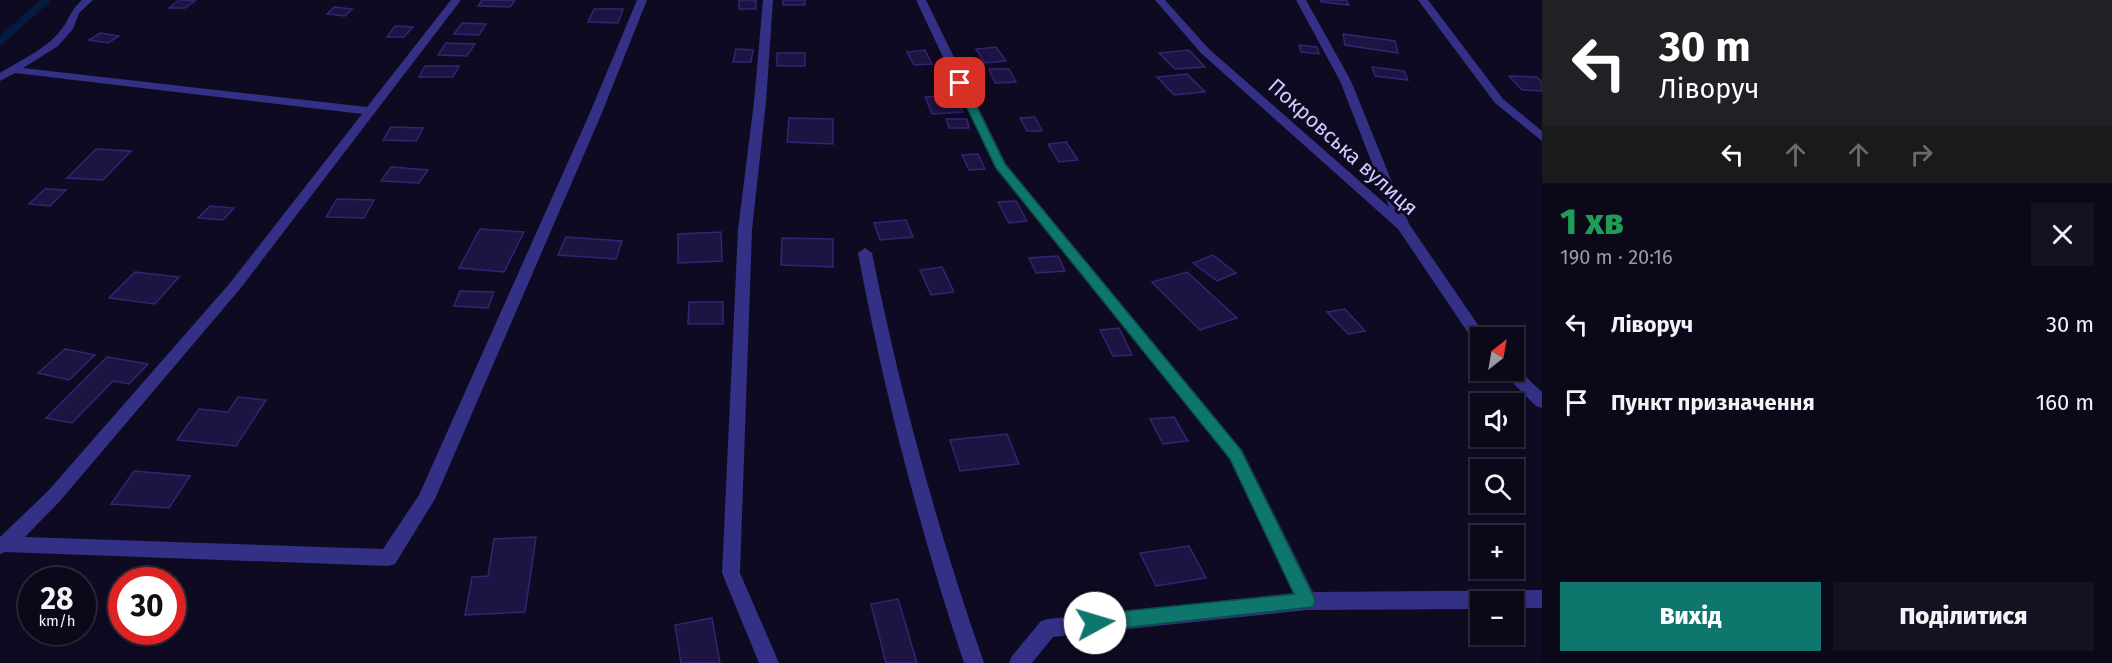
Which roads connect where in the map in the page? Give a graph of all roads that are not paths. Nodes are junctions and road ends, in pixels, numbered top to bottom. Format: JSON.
{"nodes":[{"id":1,"x":88,"y":0,"type":"edge"},
{"id":2,"x":456,"y":0,"type":"edge"},
{"id":3,"x":642,"y":0,"type":"edge"},
{"id":4,"x":768,"y":0,"type":"edge"},
{"id":5,"x":921,"y":0,"type":"edge"},
{"id":6,"x":1160,"y":0,"type":"edge"},
{"id":7,"x":1301,"y":0,"type":"edge"},
{"id":8,"x":1423,"y":0,"type":"edge"},
{"id":9,"x":13,"y":70,"type":"junction"},
{"id":10,"x":0,"y":78,"type":"edge"},
{"id":11,"x":370,"y":111,"type":"junction"},
{"id":12,"x":1542,"y":137,"type":"edge"},
{"id":13,"x":1403,"y":226,"type":"junction"},
{"id":14,"x":865,"y":253,"type":"dead end"},
{"id":15,"x":1472,"y":327,"type":"edge"},
{"id":16,"x":1520,"y":381,"type":"edge"},
{"id":17,"x":1542,"y":402,"type":"edge"},
{"id":18,"x":3,"y":545,"type":"edge"},
{"id":19,"x":1542,"y":599,"type":"edge"},
{"id":20,"x":1307,"y":601,"type":"junction"},
{"id":21,"x":769,"y":663,"type":"edge"},
{"id":22,"x":974,"y":663,"type":"edge"},
{"id":23,"x":1019,"y":663,"type":"edge"}],
"edges":[{"from":1,"to":9,"type":"street"},
{"from":2,"to":11,"type":"street"},
{"from":3,"to":18,"type":"street"},
{"from":4,"to":21,"type":"street"},
{"from":5,"to":20,"type":"street"},
{"from":6,"to":13,"type":"street","name":"Покровська вулиця"},
{"from":7,"to":13,"type":"street"},
{"from":8,"to":12,"type":"street"},
{"from":9,"to":10,"type":"street"},
{"from":9,"to":11,"type":"street"},
{"from":11,"to":18,"type":"street"},
{"from":13,"to":15,"type":"street","name":"Покровська вулиця"},
{"from":14,"to":22,"type":"street"},
{"from":16,"to":17,"type":"street"},
{"from":19,"to":20,"type":"street"},
{"from":20,"to":23,"type":"street"}]}
